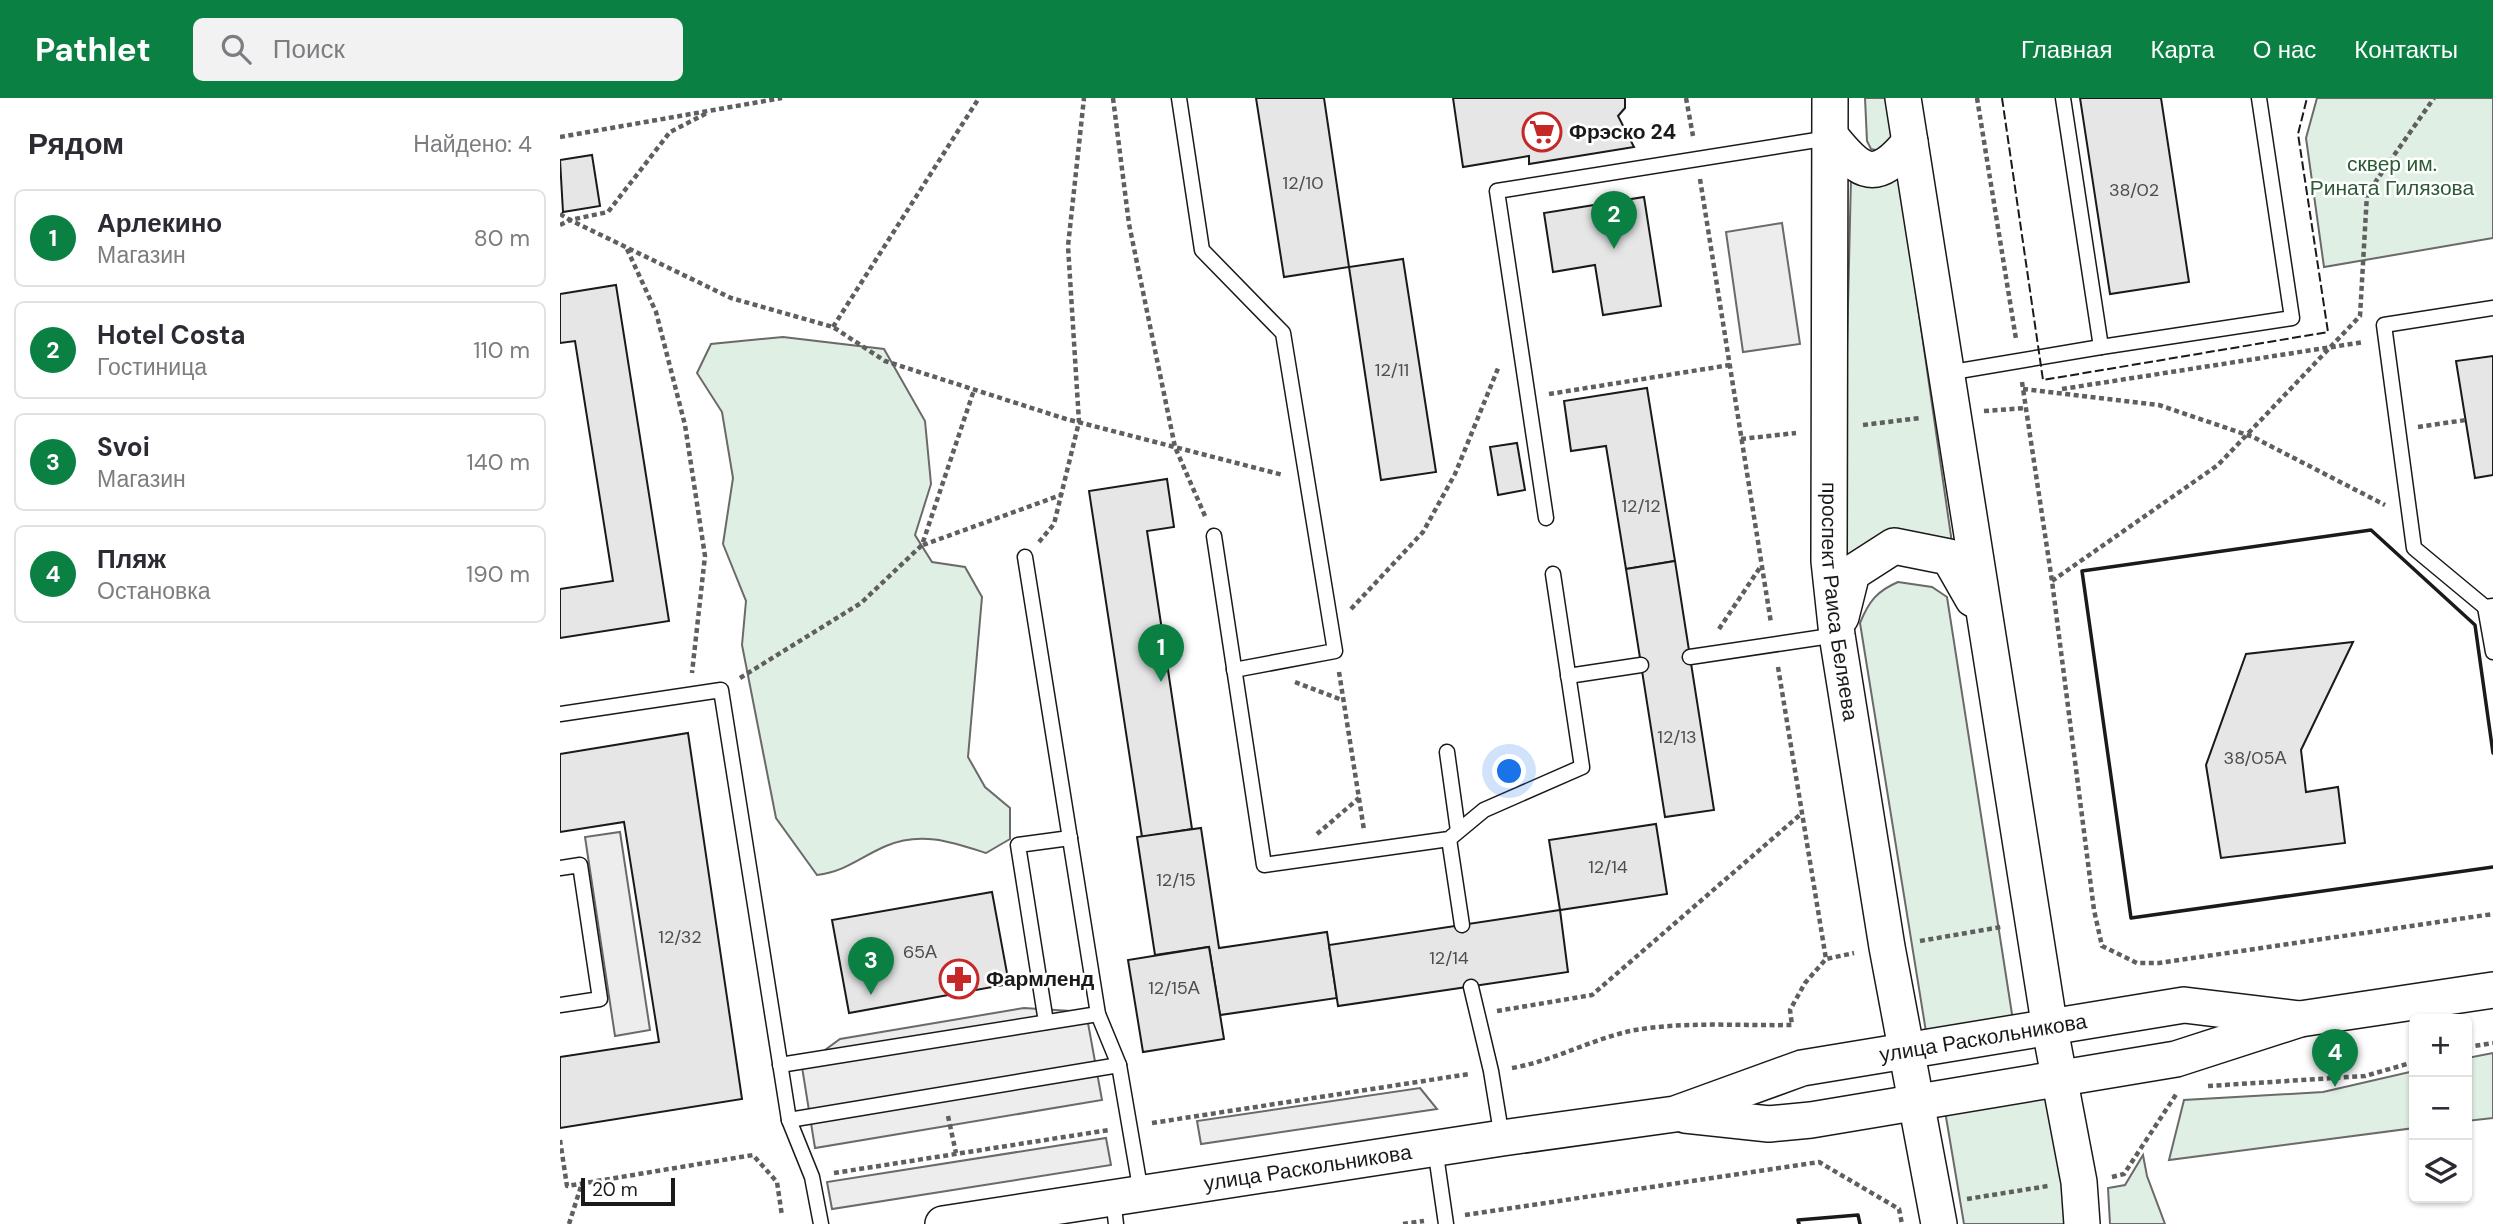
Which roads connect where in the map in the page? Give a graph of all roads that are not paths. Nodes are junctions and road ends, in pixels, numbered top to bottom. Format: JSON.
{"nodes":[{"id":1,"x":1179,"y":98,"type":"edge"},
{"id":2,"x":1830,"y":98,"type":"edge"},
{"id":3,"x":1903,"y":98,"type":"edge"},
{"id":4,"x":2063,"y":98,"type":"edge"},
{"id":5,"x":2259,"y":98,"type":"edge"},
{"id":6,"x":1832,"y":138,"type":"junction"},
{"id":7,"x":1910,"y":142,"type":"junction"},
{"id":8,"x":2493,"y":308,"type":"edge"},
{"id":9,"x":2101,"y":347,"type":"junction"},
{"id":10,"x":1946,"y":373,"type":"junction"},
{"id":11,"x":1546,"y":518,"type":"dead end"},
{"id":12,"x":1213,"y":537,"type":"road end"},
{"id":13,"x":1025,"y":557,"type":"road end"},
{"id":14,"x":1553,"y":574,"type":"dead end"},
{"id":15,"x":2489,"y":606,"type":"edge"},
{"id":16,"x":1984,"y":618,"type":"junction"},
{"id":17,"x":1837,"y":635,"type":"junction"},
{"id":18,"x":2493,"y":653,"type":"edge"},
{"id":19,"x":1696,"y":656,"type":"road end"},
{"id":20,"x":1641,"y":665,"type":"dead end"},
{"id":21,"x":1234,"y":670,"type":"junction"},
{"id":22,"x":1569,"y":676,"type":"junction"},
{"id":23,"x":560,"y":714,"type":"edge"},
{"id":24,"x":1447,"y":752,"type":"dead end"},
{"id":25,"x":1454,"y":835,"type":"junction"},
{"id":26,"x":1070,"y":838,"type":"junction"},
{"id":27,"x":560,"y":868,"type":"edge"},
{"id":28,"x":1462,"y":925,"type":"dead end"},
{"id":29,"x":1471,"y":986,"type":"dead end"},
{"id":30,"x":2493,"y":990,"type":"edge"},
{"id":31,"x":560,"y":1004,"type":"edge"},
{"id":32,"x":1098,"y":1014,"type":"junction"},
{"id":33,"x":2300,"y":1018,"type":"junction"},
{"id":34,"x":1046,"y":1022,"type":"junction"},
{"id":35,"x":2050,"y":1029,"type":"junction"},
{"id":36,"x":1908,"y":1052,"type":"junction"},
{"id":37,"x":780,"y":1065,"type":"junction"},
{"id":38,"x":1119,"y":1065,"type":"junction"},
{"id":39,"x":2061,"y":1080,"type":"junction"},
{"id":40,"x":1915,"y":1101,"type":"junction"},
{"id":41,"x":1675,"y":1114,"type":"junction"},
{"id":42,"x":789,"y":1120,"type":"junction"},
{"id":43,"x":1502,"y":1138,"type":"junction"},
{"id":44,"x":1435,"y":1148,"type":"junction"},
{"id":45,"x":1123,"y":1205,"type":"edge"},
{"id":46,"x":1949,"y":1212,"type":"edge"},
{"id":47,"x":1445,"y":1220,"type":"edge"},
{"id":48,"x":821,"y":1224,"type":"edge"},
{"id":49,"x":943,"y":1224,"type":"edge"},
{"id":50,"x":2082,"y":1224,"type":"edge"}],
"edges":[{"from":1,"to":21,"type":"lane"},
{"from":2,"to":6,"type":"street","name":"проспект Раиса Беляева"},
{"from":3,"to":7,"type":"street"},
{"from":4,"to":9,"type":"lane"},
{"from":5,"to":9,"type":"lane"},
{"from":6,"to":7,"type":"street"},
{"from":6,"to":11,"type":"lane"},
{"from":6,"to":17,"type":"street","name":"проспект Раиса Беляева"},
{"from":7,"to":10,"type":"street"},
{"from":8,"to":15,"type":"lane"},
{"from":9,"to":10,"type":"lane"},
{"from":10,"to":16,"type":"street"},
{"from":12,"to":21,"type":"lane"},
{"from":13,"to":26,"type":"lane"},
{"from":14,"to":22,"type":"lane"},
{"from":15,"to":18,"type":"lane"},
{"from":16,"to":17,"type":"street"},
{"from":16,"to":35,"type":"street"},
{"from":17,"to":19,"type":"lane"},
{"from":17,"to":36,"type":"street","name":"проспект Раиса Беляева"},
{"from":20,"to":22,"type":"lane"},
{"from":21,"to":25,"type":"lane"},
{"from":22,"to":25,"type":"lane"},
{"from":23,"to":37,"type":"lane"},
{"from":24,"to":25,"type":"lane"},
{"from":25,"to":28,"type":"lane"},
{"from":26,"to":32,"type":"lane"},
{"from":26,"to":34,"type":"lane"},
{"from":27,"to":31,"type":"lane"},
{"from":29,"to":43,"type":"lane"},
{"from":30,"to":33,"type":"street","name":"улица Раскольникова"},
{"from":32,"to":34,"type":"lane"},
{"from":32,"to":38,"type":"lane"},
{"from":33,"to":35,"type":"street","name":"улица Раскольникова"},
{"from":33,"to":39,"type":"street","name":"улица Раскольникова"},
{"from":34,"to":37,"type":"lane"},
{"from":35,"to":36,"type":"street","name":"улица Раскольникова"},
{"from":35,"to":39,"type":"street"},
{"from":36,"to":40,"type":"street","name":"проспект Раиса Беляева"},
{"from":36,"to":41,"type":"street","name":"улица Раскольникова"},
{"from":37,"to":42,"type":"lane"},
{"from":38,"to":42,"type":"lane"},
{"from":38,"to":45,"type":"lane"},
{"from":39,"to":40,"type":"street","name":"улица Раскольникова"},
{"from":39,"to":50,"type":"street"},
{"from":40,"to":41,"type":"street","name":"улица Раскольникова"},
{"from":40,"to":46,"type":"street","name":"проспект Раиса Беляева"},
{"from":41,"to":43,"type":"street","name":"улица Раскольникова"},
{"from":42,"to":48,"type":"lane"},
{"from":43,"to":44,"type":"street","name":"улица Раскольникова"},
{"from":44,"to":45,"type":"street","name":"улица Раскольникова"},
{"from":44,"to":47,"type":"lane"},
{"from":45,"to":49,"type":"street","name":"улица Раскольникова"}]}
